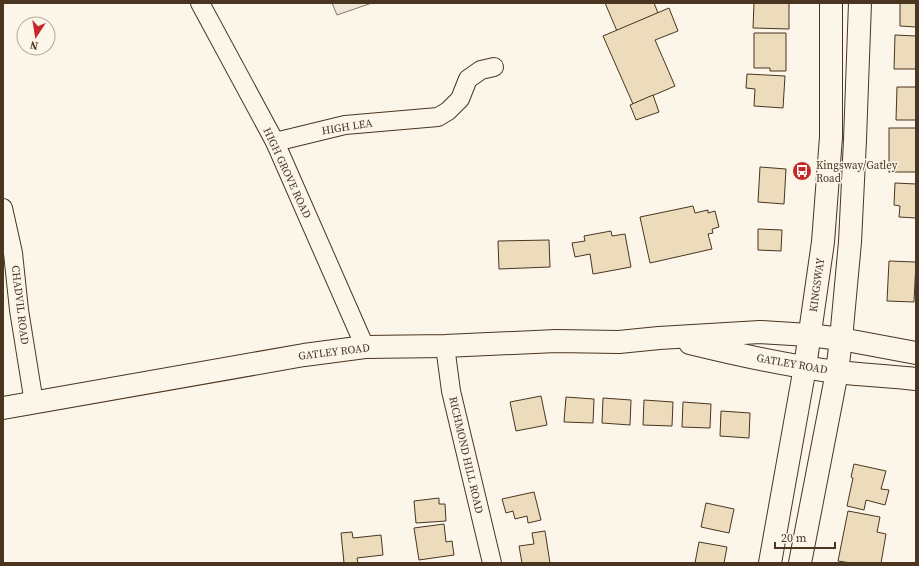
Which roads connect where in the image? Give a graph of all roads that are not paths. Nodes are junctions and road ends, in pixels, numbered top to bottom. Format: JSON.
{"nodes":[{"id":1,"x":200,"y":3,"type":"edge"},
{"id":2,"x":831,"y":3,"type":"edge"},
{"id":3,"x":860,"y":3,"type":"edge"},
{"id":4,"x":494,"y":67,"type":"dead end"},
{"id":5,"x":275,"y":142,"type":"junction"},
{"id":6,"x":3,"y":208,"type":"edge"},
{"id":7,"x":809,"y":335,"type":"junction"},
{"id":8,"x":669,"y":338,"type":"junction"},
{"id":9,"x":841,"y":339,"type":"junction"},
{"id":10,"x":445,"y":346,"type":"junction"},
{"id":11,"x":365,"y":347,"type":"junction"},
{"id":12,"x":916,"y":353,"type":"edge"},
{"id":13,"x":805,"y":367,"type":"junction"},
{"id":14,"x":837,"y":372,"type":"junction"},
{"id":15,"x":916,"y":379,"type":"edge"},
{"id":16,"x":34,"y":403,"type":"junction"},
{"id":17,"x":3,"y":408,"type":"edge"},
{"id":18,"x":492,"y":563,"type":"edge"},
{"id":19,"x":770,"y":563,"type":"edge"},
{"id":20,"x":800,"y":563,"type":"edge"}],
"edges":[{"from":1,"to":5,"type":"street","name":"HIGH GROVE ROAD"},
{"from":2,"to":7,"type":"main road","name":"KINGSWAY"},
{"from":3,"to":9,"type":"main road"},
{"from":4,"to":5,"type":"street","name":"HIGH LEA"},
{"from":5,"to":11,"type":"street","name":"HIGH GROVE ROAD"},
{"from":6,"to":16,"type":"street","name":"CHADVIL ROAD"},
{"from":7,"to":8,"type":"main road","name":"GATLEY ROAD"},
{"from":7,"to":9,"type":"main road","name":"GATLEY ROAD"},
{"from":7,"to":13,"type":"main road","name":"KINGSWAY"},
{"from":8,"to":10,"type":"main road","name":"GATLEY ROAD"},
{"from":8,"to":13,"type":"main road","name":"GATLEY ROAD"},
{"from":9,"to":12,"type":"main road","name":"GATLEY ROAD"},
{"from":9,"to":14,"type":"main road"},
{"from":10,"to":11,"type":"main road","name":"GATLEY ROAD"},
{"from":10,"to":18,"type":"street","name":"RICHMOND HILL ROAD"},
{"from":11,"to":16,"type":"main road","name":"GATLEY ROAD"},
{"from":13,"to":14,"type":"main road","name":"GATLEY ROAD"},
{"from":13,"to":19,"type":"main road","name":"KINGSWAY"},
{"from":14,"to":15,"type":"main road","name":"GATLEY ROAD"},
{"from":14,"to":20,"type":"main road"},
{"from":16,"to":17,"type":"main road","name":"GATLEY ROAD"}]}
